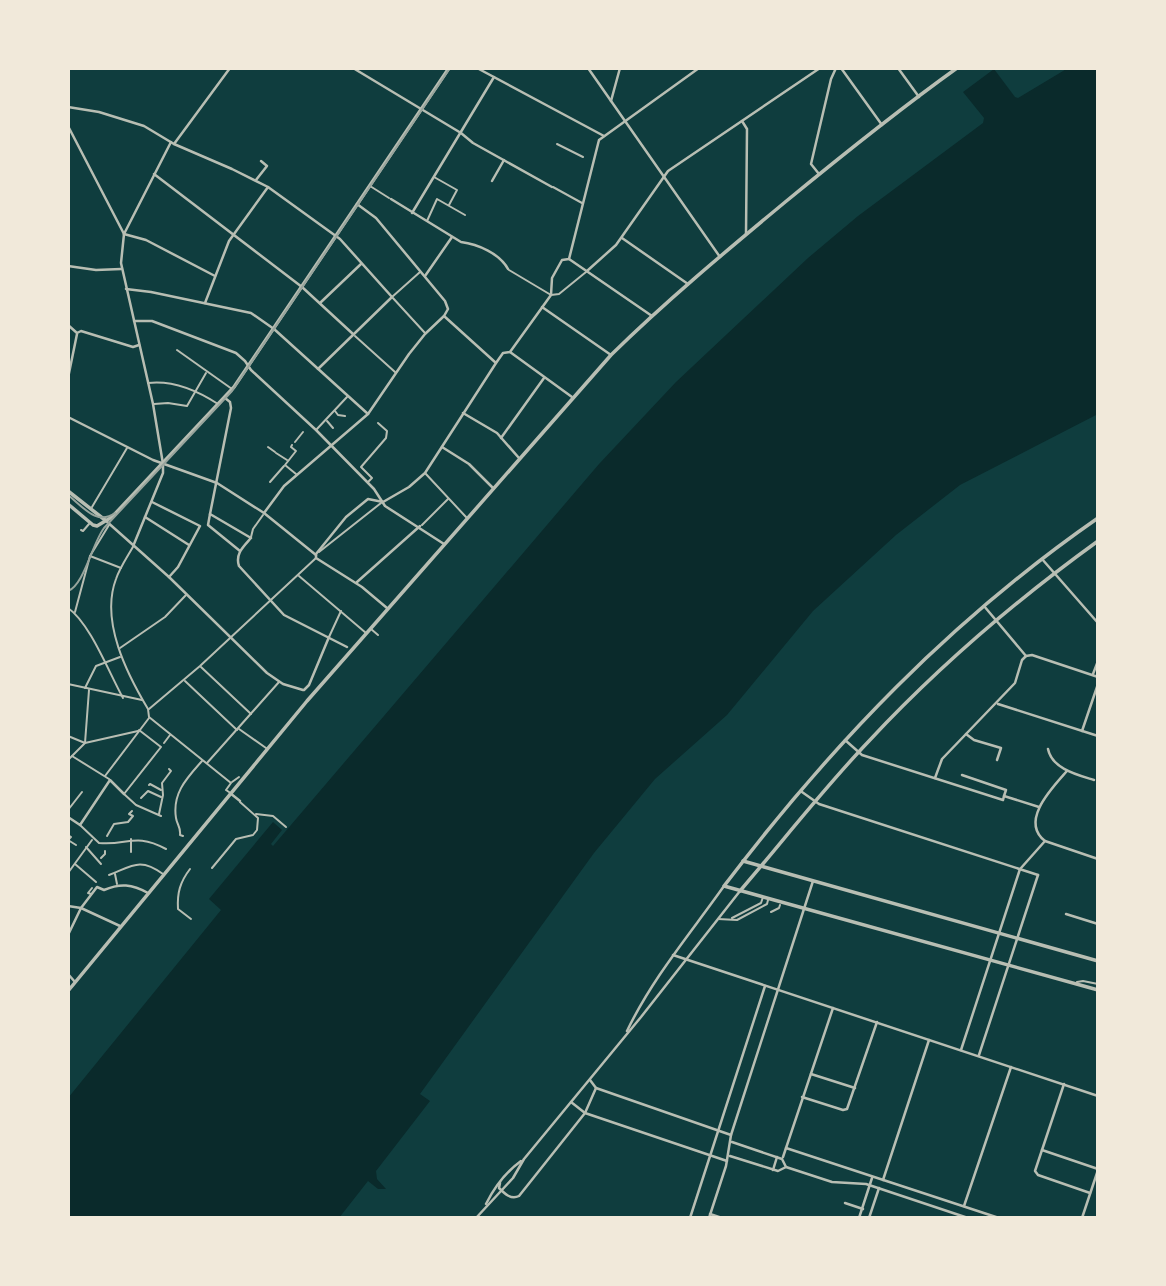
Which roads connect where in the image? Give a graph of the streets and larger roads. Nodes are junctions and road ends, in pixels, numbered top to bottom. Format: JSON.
{"nodes":[{"id":1,"x":230,"y":68,"type":"edge"},
{"id":2,"x":353,"y":68,"type":"edge"},
{"id":3,"x":449,"y":68,"type":"edge"},
{"id":4,"x":477,"y":68,"type":"edge"},
{"id":5,"x":588,"y":68,"type":"edge"},
{"id":6,"x":620,"y":68,"type":"edge"},
{"id":7,"x":699,"y":68,"type":"edge"},
{"id":8,"x":820,"y":68,"type":"edge"},
{"id":9,"x":836,"y":68,"type":"edge"},
{"id":10,"x":841,"y":68,"type":"edge"},
{"id":11,"x":898,"y":68,"type":"edge"},
{"id":12,"x":954,"y":69,"type":"edge"},
{"id":13,"x":494,"y":77,"type":"junction"},
{"id":14,"x":919,"y":97,"type":"junction"},
{"id":15,"x":611,"y":101,"type":"junction"},
{"id":16,"x":68,"y":107,"type":"edge"},
{"id":17,"x":420,"y":110,"type":"junction"},
{"id":18,"x":742,"y":121,"type":"junction"},
{"id":19,"x":626,"y":122,"type":"junction"},
{"id":20,"x":882,"y":125,"type":"junction"},
{"id":21,"x":68,"y":126,"type":"edge"},
{"id":22,"x":461,"y":133,"type":"junction"},
{"id":23,"x":604,"y":136,"type":"junction"},
{"id":24,"x":173,"y":144,"type":"junction"},
{"id":25,"x":557,"y":144,"type":"dead end"},
{"id":26,"x":583,"y":157,"type":"dead end"},
{"id":27,"x":588,"y":159,"type":"dead end"},
{"id":28,"x":503,"y":160,"type":"junction"},
{"id":29,"x":594,"y":160,"type":"junction"},
{"id":30,"x":261,"y":161,"type":"dead end"},
{"id":31,"x":154,"y":174,"type":"junction"},
{"id":32,"x":819,"y":174,"type":"junction"},
{"id":33,"x":434,"y":177,"type":"junction"},
{"id":34,"x":664,"y":177,"type":"junction"},
{"id":35,"x":256,"y":180,"type":"junction"},
{"id":36,"x":492,"y":181,"type":"dead end"},
{"id":37,"x":369,"y":186,"type":"junction"},
{"id":38,"x":268,"y":187,"type":"junction"},
{"id":39,"x":552,"y":187,"type":"joint"},
{"id":40,"x":391,"y":199,"type":"joint"},
{"id":41,"x":357,"y":204,"type":"junction"},
{"id":42,"x":583,"y":204,"type":"junction"},
{"id":43,"x":449,"y":206,"type":"junction"},
{"id":44,"x":412,"y":213,"type":"junction"},
{"id":45,"x":465,"y":215,"type":"dead end"},
{"id":46,"x":426,"y":222,"type":"junction"},
{"id":47,"x":233,"y":233,"type":"junction"},
{"id":48,"x":124,"y":234,"type":"junction"},
{"id":49,"x":746,"y":234,"type":"junction"},
{"id":50,"x":335,"y":236,"type":"junction"},
{"id":51,"x":452,"y":237,"type":"junction"},
{"id":52,"x":622,"y":238,"type":"junction"},
{"id":53,"x":720,"y":257,"type":"junction"},
{"id":54,"x":569,"y":259,"type":"junction"},
{"id":55,"x":362,"y":263,"type":"junction"},
{"id":56,"x":68,"y":265,"type":"edge"},
{"id":57,"x":121,"y":269,"type":"junction"},
{"id":58,"x":508,"y":269,"type":"joint"},
{"id":59,"x":421,"y":271,"type":"junction"},
{"id":60,"x":587,"y":271,"type":"junction"},
{"id":61,"x":215,"y":275,"type":"junction"},
{"id":62,"x":425,"y":276,"type":"junction"},
{"id":63,"x":689,"y":284,"type":"junction"},
{"id":64,"x":301,"y":286,"type":"junction"},
{"id":65,"x":126,"y":289,"type":"junction"},
{"id":66,"x":551,"y":295,"type":"junction"},
{"id":67,"x":393,"y":297,"type":"junction"},
{"id":68,"x":205,"y":303,"type":"junction"},
{"id":69,"x":320,"y":303,"type":"junction"},
{"id":70,"x":542,"y":307,"type":"junction"},
{"id":71,"x":444,"y":316,"type":"junction"},
{"id":72,"x":652,"y":316,"type":"junction"},
{"id":73,"x":134,"y":321,"type":"junction"},
{"id":74,"x":68,"y":325,"type":"edge"},
{"id":75,"x":273,"y":328,"type":"junction"},
{"id":76,"x":76,"y":332,"type":"junction"},
{"id":77,"x":353,"y":334,"type":"junction"},
{"id":78,"x":425,"y":334,"type":"junction"},
{"id":79,"x":139,"y":345,"type":"junction"},
{"id":80,"x":177,"y":350,"type":"dead end"},
{"id":81,"x":510,"y":352,"type":"junction"},
{"id":82,"x":611,"y":355,"type":"junction"},
{"id":83,"x":496,"y":363,"type":"junction"},
{"id":84,"x":248,"y":366,"type":"junction"},
{"id":85,"x":318,"y":369,"type":"junction"},
{"id":86,"x":206,"y":373,"type":"junction"},
{"id":87,"x":396,"y":373,"type":"junction"},
{"id":88,"x":545,"y":377,"type":"junction"},
{"id":89,"x":68,"y":379,"type":"edge"},
{"id":90,"x":147,"y":383,"type":"junction"},
{"id":91,"x":232,"y":389,"type":"junction"},
{"id":92,"x":195,"y":390,"type":"junction"},
{"id":93,"x":348,"y":396,"type":"junction"},
{"id":94,"x":225,"y":397,"type":"junction"},
{"id":95,"x":572,"y":398,"type":"junction"},
{"id":96,"x":153,"y":404,"type":"junction"},
{"id":97,"x":219,"y":405,"type":"junction"},
{"id":98,"x":335,"y":411,"type":"junction"},
{"id":99,"x":463,"y":413,"type":"junction"},
{"id":100,"x":369,"y":415,"type":"junction"},
{"id":101,"x":345,"y":416,"type":"dead end"},
{"id":102,"x":68,"y":417,"type":"edge"},
{"id":103,"x":327,"y":420,"type":"junction"},
{"id":104,"x":378,"y":423,"type":"dead end"},
{"id":105,"x":333,"y":428,"type":"dead end"},
{"id":106,"x":316,"y":430,"type":"junction"},
{"id":107,"x":303,"y":432,"type":"dead end"},
{"id":108,"x":501,"y":438,"type":"junction"},
{"id":109,"x":330,"y":444,"type":"junction"},
{"id":110,"x":128,"y":447,"type":"junction"},
{"id":111,"x":268,"y":447,"type":"dead end"},
{"id":112,"x":442,"y":447,"type":"junction"},
{"id":113,"x":519,"y":458,"type":"junction"},
{"id":114,"x":289,"y":461,"type":"junction"},
{"id":115,"x":163,"y":464,"type":"junction"},
{"id":116,"x":285,"y":466,"type":"junction"},
{"id":117,"x":361,"y":467,"type":"junction"},
{"id":118,"x":356,"y":471,"type":"junction"},
{"id":119,"x":425,"y":472,"type":"junction"},
{"id":120,"x":297,"y":475,"type":"junction"},
{"id":121,"x":270,"y":482,"type":"dead end"},
{"id":122,"x":217,"y":483,"type":"junction"},
{"id":123,"x":368,"y":483,"type":"junction"},
{"id":124,"x":493,"y":488,"type":"junction"},
{"id":125,"x":68,"y":491,"type":"edge"},
{"id":126,"x":449,"y":498,"type":"junction"},
{"id":127,"x":152,"y":502,"type":"junction"},
{"id":128,"x":383,"y":502,"type":"junction"},
{"id":129,"x":68,"y":504,"type":"edge"},
{"id":130,"x":91,"y":509,"type":"junction"},
{"id":131,"x":264,"y":513,"type":"junction"},
{"id":132,"x":211,"y":514,"type":"junction"},
{"id":133,"x":145,"y":517,"type":"junction"},
{"id":134,"x":466,"y":518,"type":"junction"},
{"id":135,"x":1098,"y":518,"type":"edge"},
{"id":136,"x":105,"y":520,"type":"junction"},
{"id":137,"x":89,"y":524,"type":"dead end"},
{"id":138,"x":108,"y":525,"type":"junction"},
{"id":139,"x":208,"y":525,"type":"junction"},
{"id":140,"x":200,"y":526,"type":"junction"},
{"id":141,"x":420,"y":526,"type":"junction"},
{"id":142,"x":81,"y":530,"type":"dead end"},
{"id":143,"x":251,"y":538,"type":"junction"},
{"id":144,"x":1098,"y":541,"type":"edge"},
{"id":145,"x":134,"y":544,"type":"junction"},
{"id":146,"x":444,"y":544,"type":"junction"},
{"id":147,"x":189,"y":545,"type":"junction"},
{"id":148,"x":240,"y":551,"type":"junction"},
{"id":149,"x":90,"y":556,"type":"junction"},
{"id":150,"x":316,"y":556,"type":"junction"},
{"id":151,"x":1042,"y":559,"type":"junction"},
{"id":152,"x":122,"y":568,"type":"junction"},
{"id":153,"x":1054,"y":573,"type":"junction"},
{"id":154,"x":299,"y":575,"type":"junction"},
{"id":155,"x":169,"y":576,"type":"junction"},
{"id":156,"x":356,"y":583,"type":"junction"},
{"id":157,"x":186,"y":594,"type":"junction"},
{"id":158,"x":271,"y":601,"type":"junction"},
{"id":159,"x":984,"y":606,"type":"junction"},
{"id":160,"x":68,"y":608,"type":"edge"},
{"id":161,"x":387,"y":608,"type":"junction"},
{"id":162,"x":342,"y":611,"type":"junction"},
{"id":163,"x":76,"y":614,"type":"junction"},
{"id":164,"x":996,"y":620,"type":"junction"},
{"id":165,"x":1098,"y":623,"type":"edge"},
{"id":166,"x":370,"y":628,"type":"junction"},
{"id":167,"x":366,"y":633,"type":"junction"},
{"id":168,"x":379,"y":635,"type":"dead end"},
{"id":169,"x":329,"y":637,"type":"junction"},
{"id":170,"x":229,"y":638,"type":"junction"},
{"id":171,"x":349,"y":648,"type":"junction"},
{"id":172,"x":119,"y":649,"type":"junction"},
{"id":173,"x":1026,"y":656,"type":"junction"},
{"id":174,"x":121,"y":657,"type":"junction"},
{"id":175,"x":1098,"y":661,"type":"edge"},
{"id":176,"x":104,"y":662,"type":"junction"},
{"id":177,"x":200,"y":666,"type":"junction"},
{"id":178,"x":1095,"y":676,"type":"edge"},
{"id":179,"x":184,"y":680,"type":"junction"},
{"id":180,"x":279,"y":682,"type":"junction"},
{"id":181,"x":68,"y":684,"type":"edge"},
{"id":182,"x":1098,"y":684,"type":"edge"},
{"id":183,"x":84,"y":689,"type":"junction"},
{"id":184,"x":89,"y":690,"type":"junction"},
{"id":185,"x":303,"y":690,"type":"junction"},
{"id":186,"x":123,"y":698,"type":"junction"},
{"id":187,"x":143,"y":701,"type":"junction"},
{"id":188,"x":307,"y":701,"type":"junction"},
{"id":189,"x":996,"y":704,"type":"junction"},
{"id":190,"x":148,"y":709,"type":"junction"},
{"id":191,"x":252,"y":714,"type":"junction"},
{"id":192,"x":149,"y":717,"type":"junction"},
{"id":193,"x":139,"y":730,"type":"junction"},
{"id":194,"x":238,"y":730,"type":"junction"},
{"id":195,"x":1082,"y":731,"type":"junction"},
{"id":196,"x":171,"y":734,"type":"junction"},
{"id":197,"x":966,"y":734,"type":"junction"},
{"id":198,"x":68,"y":736,"type":"edge"},
{"id":199,"x":1098,"y":736,"type":"edge"},
{"id":200,"x":845,"y":740,"type":"junction"},
{"id":201,"x":85,"y":743,"type":"junction"},
{"id":202,"x":164,"y":743,"type":"dead end"},
{"id":203,"x":267,"y":749,"type":"junction"},
{"id":204,"x":1048,"y":749,"type":"dead end"},
{"id":205,"x":859,"y":752,"type":"junction"},
{"id":206,"x":72,"y":756,"type":"junction"},
{"id":207,"x":68,"y":760,"type":"edge"},
{"id":208,"x":202,"y":760,"type":"junction"},
{"id":209,"x":997,"y":760,"type":"dead end"},
{"id":210,"x":206,"y":763,"type":"junction"},
{"id":211,"x":169,"y":769,"type":"dead end"},
{"id":212,"x":1067,"y":771,"type":"junction"},
{"id":213,"x":962,"y":775,"type":"dead end"},
{"id":214,"x":105,"y":776,"type":"junction"},
{"id":215,"x":239,"y":777,"type":"dead end"},
{"id":216,"x":935,"y":778,"type":"junction"},
{"id":217,"x":110,"y":780,"type":"junction"},
{"id":218,"x":1094,"y":780,"type":"dead end"},
{"id":219,"x":231,"y":783,"type":"junction"},
{"id":220,"x":149,"y":786,"type":"dead end"},
{"id":221,"x":162,"y":790,"type":"junction"},
{"id":222,"x":800,"y":791,"type":"junction"},
{"id":223,"x":82,"y":792,"type":"dead end"},
{"id":224,"x":230,"y":793,"type":"junction"},
{"id":225,"x":124,"y":794,"type":"junction"},
{"id":226,"x":1004,"y":796,"type":"junction"},
{"id":227,"x":162,"y":798,"type":"junction"},
{"id":228,"x":141,"y":799,"type":"dead end"},
{"id":229,"x":240,"y":801,"type":"joint"},
{"id":230,"x":814,"y":802,"type":"junction"},
{"id":231,"x":1040,"y":807,"type":"junction"},
{"id":232,"x":68,"y":810,"type":"edge"},
{"id":233,"x":132,"y":811,"type":"dead end"},
{"id":234,"x":255,"y":814,"type":"junction"},
{"id":235,"x":68,"y":817,"type":"edge"},
{"id":236,"x":170,"y":817,"type":"dead end"},
{"id":237,"x":176,"y":818,"type":"junction"},
{"id":238,"x":79,"y":825,"type":"junction"},
{"id":239,"x":286,"y":827,"type":"dead end"},
{"id":240,"x":68,"y":835,"type":"edge"},
{"id":241,"x":107,"y":836,"type":"dead end"},
{"id":242,"x":183,"y":836,"type":"dead end"},
{"id":243,"x":93,"y":839,"type":"junction"},
{"id":244,"x":131,"y":839,"type":"junction"},
{"id":245,"x":1045,"y":841,"type":"junction"},
{"id":246,"x":76,"y":845,"type":"dead end"},
{"id":247,"x":86,"y":846,"type":"junction"},
{"id":248,"x":166,"y":849,"type":"dead end"},
{"id":249,"x":105,"y":851,"type":"dead end"},
{"id":250,"x":131,"y":852,"type":"dead end"},
{"id":251,"x":99,"y":859,"type":"junction"},
{"id":252,"x":1098,"y":859,"type":"edge"},
{"id":253,"x":743,"y":861,"type":"junction"},
{"id":254,"x":74,"y":864,"type":"junction"},
{"id":255,"x":101,"y":864,"type":"dead end"},
{"id":256,"x":761,"y":866,"type":"junction"},
{"id":257,"x":212,"y":868,"type":"dead end"},
{"id":258,"x":190,"y":869,"type":"dead end"},
{"id":259,"x":1020,"y":869,"type":"junction"},
{"id":260,"x":68,"y":873,"type":"edge"},
{"id":261,"x":114,"y":873,"type":"junction"},
{"id":262,"x":109,"y":875,"type":"dead end"},
{"id":263,"x":163,"y":875,"type":"junction"},
{"id":264,"x":813,"y":881,"type":"junction"},
{"id":265,"x":98,"y":884,"type":"junction"},
{"id":266,"x":117,"y":884,"type":"junction"},
{"id":267,"x":724,"y":886,"type":"junction"},
{"id":268,"x":92,"y":888,"type":"dead end"},
{"id":269,"x":740,"y":891,"type":"junction"},
{"id":270,"x":148,"y":893,"type":"junction"},
{"id":271,"x":91,"y":894,"type":"junction"},
{"id":272,"x":763,"y":897,"type":"junction"},
{"id":273,"x":769,"y":899,"type":"junction"},
{"id":274,"x":781,"y":902,"type":"junction"},
{"id":275,"x":68,"y":906,"type":"edge"},
{"id":276,"x":81,"y":908,"type":"junction"},
{"id":277,"x":805,"y":908,"type":"junction"},
{"id":278,"x":771,"y":912,"type":"dead end"},
{"id":279,"x":1066,"y":914,"type":"dead end"},
{"id":280,"x":191,"y":919,"type":"dead end"},
{"id":281,"x":717,"y":919,"type":"junction"},
{"id":282,"x":731,"y":919,"type":"junction"},
{"id":283,"x":1098,"y":924,"type":"edge"},
{"id":284,"x":121,"y":927,"type":"junction"},
{"id":285,"x":999,"y":933,"type":"junction"},
{"id":286,"x":68,"y":935,"type":"edge"},
{"id":287,"x":1017,"y":939,"type":"junction"},
{"id":288,"x":673,"y":954,"type":"junction"},
{"id":289,"x":686,"y":959,"type":"junction"},
{"id":290,"x":991,"y":961,"type":"junction"},
{"id":291,"x":1098,"y":961,"type":"edge"},
{"id":292,"x":1008,"y":966,"type":"junction"},
{"id":293,"x":68,"y":974,"type":"edge"},
{"id":294,"x":75,"y":982,"type":"junction"},
{"id":295,"x":1073,"y":983,"type":"junction"},
{"id":296,"x":1098,"y":984,"type":"edge"},
{"id":297,"x":765,"y":986,"type":"junction"},
{"id":298,"x":779,"y":990,"type":"junction"},
{"id":299,"x":1098,"y":990,"type":"edge"},
{"id":300,"x":68,"y":991,"type":"edge"},
{"id":301,"x":832,"y":1008,"type":"junction"},
{"id":302,"x":877,"y":1022,"type":"junction"},
{"id":303,"x":626,"y":1033,"type":"junction"},
{"id":304,"x":929,"y":1040,"type":"junction"},
{"id":305,"x":961,"y":1050,"type":"junction"},
{"id":306,"x":979,"y":1056,"type":"junction"},
{"id":307,"x":1011,"y":1067,"type":"junction"},
{"id":308,"x":810,"y":1073,"type":"junction"},
{"id":309,"x":590,"y":1080,"type":"junction"},
{"id":310,"x":1063,"y":1084,"type":"junction"},
{"id":311,"x":596,"y":1088,"type":"junction"},
{"id":312,"x":855,"y":1088,"type":"junction"},
{"id":313,"x":1098,"y":1096,"type":"edge"},
{"id":314,"x":803,"y":1097,"type":"junction"},
{"id":315,"x":571,"y":1102,"type":"junction"},
{"id":316,"x":585,"y":1113,"type":"junction"},
{"id":317,"x":719,"y":1131,"type":"junction"},
{"id":318,"x":731,"y":1135,"type":"junction"},
{"id":319,"x":731,"y":1142,"type":"junction"},
{"id":320,"x":786,"y":1148,"type":"junction"},
{"id":321,"x":1042,"y":1150,"type":"junction"},
{"id":322,"x":728,"y":1155,"type":"junction"},
{"id":323,"x":711,"y":1156,"type":"junction"},
{"id":324,"x":777,"y":1157,"type":"junction"},
{"id":325,"x":524,"y":1159,"type":"junction"},
{"id":326,"x":782,"y":1159,"type":"junction"},
{"id":327,"x":727,"y":1161,"type":"junction"},
{"id":328,"x":786,"y":1167,"type":"junction"},
{"id":329,"x":773,"y":1170,"type":"junction"},
{"id":330,"x":1098,"y":1170,"type":"edge"},
{"id":331,"x":873,"y":1177,"type":"junction"},
{"id":332,"x":883,"y":1180,"type":"junction"},
{"id":333,"x":499,"y":1184,"type":"junction"},
{"id":334,"x":870,"y":1185,"type":"junction"},
{"id":335,"x":879,"y":1188,"type":"junction"},
{"id":336,"x":502,"y":1191,"type":"junction"},
{"id":337,"x":1090,"y":1193,"type":"junction"},
{"id":338,"x":845,"y":1203,"type":"dead end"},
{"id":339,"x":485,"y":1206,"type":"junction"},
{"id":340,"x":964,"y":1206,"type":"junction"},
{"id":341,"x":863,"y":1209,"type":"junction"},
{"id":342,"x":972,"y":1209,"type":"junction"},
{"id":343,"x":710,"y":1216,"type":"edge"},
{"id":344,"x":960,"y":1217,"type":"edge"},
{"id":345,"x":476,"y":1218,"type":"edge"},
{"id":346,"x":690,"y":1218,"type":"edge"},
{"id":347,"x":722,"y":1218,"type":"edge"},
{"id":348,"x":859,"y":1218,"type":"edge"},
{"id":349,"x":869,"y":1218,"type":"edge"},
{"id":350,"x":969,"y":1218,"type":"edge"},
{"id":351,"x":999,"y":1218,"type":"edge"},
{"id":352,"x":1082,"y":1218,"type":"edge"}],
"edges":[{"from":1,"to":24,"type":"street"},
{"from":2,"to":17,"type":"street"},
{"from":3,"to":17,"type":"street"},
{"from":4,"to":13,"type":"street"},
{"from":5,"to":15,"type":"street"},
{"from":6,"to":15,"type":"street"},
{"from":7,"to":19,"type":"street"},
{"from":8,"to":18,"type":"street"},
{"from":9,"to":32,"type":"street"},
{"from":10,"to":20,"type":"street"},
{"from":11,"to":14,"type":"street"},
{"from":12,"to":14,"type":"street"},
{"from":13,"to":22,"type":"street"},
{"from":13,"to":23,"type":"street"},
{"from":14,"to":20,"type":"street"},
{"from":15,"to":19,"type":"street"},
{"from":16,"to":24,"type":"street"},
{"from":17,"to":22,"type":"street"},
{"from":17,"to":37,"type":"street"},
{"from":18,"to":34,"type":"street"},
{"from":18,"to":49,"type":"street"},
{"from":19,"to":23,"type":"street"},
{"from":19,"to":34,"type":"street"},
{"from":20,"to":32,"type":"street"},
{"from":21,"to":48,"type":"street"},
{"from":22,"to":28,"type":"street"},
{"from":22,"to":33,"type":"street"},
{"from":23,"to":29,"type":"street"},
{"from":24,"to":31,"type":"street"},
{"from":24,"to":35,"type":"street"},
{"from":25,"to":26,"type":"street"},
{"from":27,"to":29,"type":"street"},
{"from":28,"to":36,"type":"street"},
{"from":28,"to":39,"type":"street"},
{"from":29,"to":42,"type":"street"},
{"from":30,"to":35,"type":"street"},
{"from":31,"to":47,"type":"street"},
{"from":31,"to":48,"type":"street"},
{"from":32,"to":49,"type":"street"},
{"from":33,"to":43,"type":"street"},
{"from":33,"to":44,"type":"street"},
{"from":34,"to":52,"type":"street"},
{"from":34,"to":53,"type":"street"},
{"from":35,"to":38,"type":"street"},
{"from":37,"to":40,"type":"street"},
{"from":37,"to":41,"type":"street"},
{"from":38,"to":47,"type":"street"},
{"from":38,"to":50,"type":"street"},
{"from":39,"to":42,"type":"street"},
{"from":40,"to":44,"type":"street"},
{"from":41,"to":50,"type":"street"},
{"from":41,"to":59,"type":"street"},
{"from":42,"to":54,"type":"street"},
{"from":43,"to":45,"type":"street"},
{"from":43,"to":46,"type":"street"},
{"from":44,"to":46,"type":"street"},
{"from":46,"to":51,"type":"street"},
{"from":47,"to":61,"type":"street"},
{"from":47,"to":64,"type":"street"},
{"from":48,"to":57,"type":"street"},
{"from":48,"to":61,"type":"street"},
{"from":49,"to":53,"type":"street"},
{"from":50,"to":55,"type":"street"},
{"from":50,"to":64,"type":"street"},
{"from":51,"to":58,"type":"street"},
{"from":51,"to":62,"type":"street"},
{"from":52,"to":60,"type":"street"},
{"from":52,"to":63,"type":"street"},
{"from":53,"to":63,"type":"street"},
{"from":54,"to":60,"type":"street"},
{"from":54,"to":66,"type":"street"},
{"from":55,"to":67,"type":"street"},
{"from":55,"to":69,"type":"street"},
{"from":56,"to":57,"type":"street"},
{"from":57,"to":65,"type":"street"},
{"from":58,"to":66,"type":"street"},
{"from":59,"to":62,"type":"street"},
{"from":59,"to":67,"type":"street"},
{"from":60,"to":66,"type":"street"},
{"from":60,"to":72,"type":"street"},
{"from":61,"to":68,"type":"street"},
{"from":62,"to":71,"type":"street"},
{"from":63,"to":72,"type":"street"},
{"from":64,"to":69,"type":"street"},
{"from":64,"to":75,"type":"street"},
{"from":65,"to":68,"type":"street"},
{"from":65,"to":73,"type":"street"},
{"from":66,"to":70,"type":"street"},
{"from":67,"to":77,"type":"street"},
{"from":67,"to":78,"type":"street"},
{"from":68,"to":75,"type":"street"},
{"from":69,"to":77,"type":"street"},
{"from":70,"to":81,"type":"street"},
{"from":70,"to":82,"type":"street"},
{"from":71,"to":78,"type":"street"},
{"from":71,"to":83,"type":"street"},
{"from":72,"to":82,"type":"street"},
{"from":73,"to":79,"type":"street"},
{"from":73,"to":84,"type":"street"},
{"from":74,"to":76,"type":"street"},
{"from":75,"to":84,"type":"street"},
{"from":75,"to":85,"type":"street"},
{"from":76,"to":79,"type":"street"},
{"from":76,"to":89,"type":"street"},
{"from":77,"to":85,"type":"street"},
{"from":77,"to":87,"type":"street"},
{"from":78,"to":87,"type":"street"},
{"from":79,"to":90,"type":"street"},
{"from":80,"to":86,"type":"street"},
{"from":81,"to":83,"type":"street"},
{"from":81,"to":88,"type":"street"},
{"from":82,"to":95,"type":"street"},
{"from":83,"to":99,"type":"street"},
{"from":84,"to":91,"type":"street"},
{"from":84,"to":106,"type":"street"},
{"from":85,"to":93,"type":"street"},
{"from":86,"to":91,"type":"street"},
{"from":86,"to":92,"type":"street"},
{"from":87,"to":100,"type":"street"},
{"from":88,"to":95,"type":"street"},
{"from":88,"to":108,"type":"street"},
{"from":90,"to":92,"type":"street"},
{"from":90,"to":96,"type":"street"},
{"from":91,"to":94,"type":"street"},
{"from":92,"to":96,"type":"street"},
{"from":92,"to":97,"type":"street"},
{"from":93,"to":98,"type":"street"},
{"from":93,"to":100,"type":"street"},
{"from":94,"to":97,"type":"street"},
{"from":94,"to":122,"type":"street"},
{"from":95,"to":113,"type":"street"},
{"from":96,"to":115,"type":"street"},
{"from":97,"to":115,"type":"street"},
{"from":98,"to":101,"type":"street"},
{"from":98,"to":103,"type":"street"},
{"from":99,"to":108,"type":"street"},
{"from":99,"to":112,"type":"street"},
{"from":100,"to":109,"type":"street"},
{"from":102,"to":110,"type":"street"},
{"from":103,"to":105,"type":"street"},
{"from":103,"to":106,"type":"street"},
{"from":104,"to":117,"type":"street"},
{"from":106,"to":109,"type":"street"},
{"from":107,"to":114,"type":"street"},
{"from":108,"to":113,"type":"street"},
{"from":109,"to":118,"type":"street"},
{"from":109,"to":120,"type":"street"},
{"from":110,"to":115,"type":"street"},
{"from":110,"to":130,"type":"street"},
{"from":111,"to":114,"type":"street"},
{"from":112,"to":119,"type":"street"},
{"from":112,"to":124,"type":"street"},
{"from":113,"to":124,"type":"street"},
{"from":114,"to":116,"type":"street"},
{"from":115,"to":122,"type":"street"},
{"from":115,"to":127,"type":"street"},
{"from":115,"to":136,"type":"street"},
{"from":116,"to":120,"type":"street"},
{"from":116,"to":121,"type":"street"},
{"from":117,"to":118,"type":"street"},
{"from":117,"to":123,"type":"street"},
{"from":118,"to":123,"type":"street"},
{"from":119,"to":126,"type":"street"},
{"from":119,"to":128,"type":"street"},
{"from":120,"to":131,"type":"street"},
{"from":122,"to":131,"type":"street"},
{"from":122,"to":132,"type":"street"},
{"from":123,"to":128,"type":"street"},
{"from":124,"to":134,"type":"street"},
{"from":125,"to":130,"type":"street"},
{"from":126,"to":134,"type":"street"},
{"from":126,"to":141,"type":"street"},
{"from":127,"to":133,"type":"street"},
{"from":127,"to":140,"type":"street"},
{"from":128,"to":141,"type":"street"},
{"from":128,"to":150,"type":"street"},
{"from":128,"to":150,"type":"street"},
{"from":129,"to":136,"type":"street"},
{"from":130,"to":136,"type":"street"},
{"from":131,"to":143,"type":"street"},
{"from":131,"to":150,"type":"street"},
{"from":132,"to":139,"type":"street"},
{"from":132,"to":143,"type":"street"},
{"from":133,"to":145,"type":"street"},
{"from":133,"to":147,"type":"street"},
{"from":134,"to":146,"type":"street"},
{"from":135,"to":151,"type":"street"},
{"from":136,"to":138,"type":"street"},
{"from":137,"to":142,"type":"street"},
{"from":138,"to":145,"type":"street"},
{"from":138,"to":149,"type":"street"},
{"from":139,"to":140,"type":"street"},
{"from":139,"to":148,"type":"street"},
{"from":140,"to":147,"type":"street"},
{"from":141,"to":146,"type":"street"},
{"from":141,"to":156,"type":"street"},
{"from":143,"to":148,"type":"street"},
{"from":144,"to":153,"type":"street"},
{"from":145,"to":152,"type":"street"},
{"from":145,"to":155,"type":"street"},
{"from":146,"to":161,"type":"street"},
{"from":147,"to":155,"type":"street"},
{"from":148,"to":158,"type":"street"},
{"from":149,"to":152,"type":"street"},
{"from":149,"to":163,"type":"street"},
{"from":150,"to":154,"type":"street"},
{"from":150,"to":156,"type":"street"},
{"from":151,"to":153,"type":"street"},
{"from":151,"to":159,"type":"street"},
{"from":152,"to":172,"type":"street"},
{"from":153,"to":164,"type":"street"},
{"from":153,"to":165,"type":"street"},
{"from":154,"to":158,"type":"street"},
{"from":154,"to":162,"type":"street"},
{"from":155,"to":157,"type":"street"},
{"from":156,"to":161,"type":"street"},
{"from":157,"to":170,"type":"street"},
{"from":157,"to":172,"type":"street"},
{"from":158,"to":169,"type":"street"},
{"from":158,"to":170,"type":"street"},
{"from":159,"to":164,"type":"street"},
{"from":159,"to":200,"type":"street"},
{"from":160,"to":163,"type":"street"},
{"from":161,"to":166,"type":"street"},
{"from":162,"to":167,"type":"street"},
{"from":162,"to":169,"type":"street"},
{"from":163,"to":176,"type":"street"},
{"from":164,"to":173,"type":"street"},
{"from":164,"to":205,"type":"street"},
{"from":166,"to":167,"type":"street"},
{"from":166,"to":168,"type":"street"},
{"from":167,"to":171,"type":"street"},
{"from":169,"to":171,"type":"street"},
{"from":169,"to":185,"type":"street"},
{"from":170,"to":177,"type":"street"},
{"from":170,"to":180,"type":"street"},
{"from":171,"to":188,"type":"street"},
{"from":172,"to":174,"type":"street"},
{"from":173,"to":178,"type":"street"},
{"from":173,"to":189,"type":"street"},
{"from":174,"to":176,"type":"street"},
{"from":174,"to":187,"type":"street"},
{"from":175,"to":178,"type":"street"},
{"from":176,"to":183,"type":"street"},
{"from":176,"to":186,"type":"street"},
{"from":177,"to":179,"type":"street"},
{"from":177,"to":191,"type":"street"},
{"from":179,"to":190,"type":"street"},
{"from":179,"to":194,"type":"street"},
{"from":180,"to":185,"type":"street"},
{"from":180,"to":191,"type":"street"},
{"from":181,"to":183,"type":"street"},
{"from":182,"to":195,"type":"street"},
{"from":183,"to":184,"type":"street"},
{"from":184,"to":186,"type":"street"},
{"from":184,"to":201,"type":"street"},
{"from":185,"to":188,"type":"street"},
{"from":186,"to":187,"type":"street"},
{"from":187,"to":190,"type":"street"},
{"from":188,"to":203,"type":"street"},
{"from":189,"to":195,"type":"street"},
{"from":189,"to":197,"type":"street"},
{"from":190,"to":192,"type":"street"},
{"from":191,"to":194,"type":"street"},
{"from":192,"to":193,"type":"street"},
{"from":192,"to":196,"type":"street"},
{"from":193,"to":201,"type":"street"},
{"from":193,"to":214,"type":"street"},
{"from":193,"to":225,"type":"street"},
{"from":194,"to":203,"type":"street"},
{"from":194,"to":210,"type":"street"},
{"from":195,"to":199,"type":"street"},
{"from":196,"to":202,"type":"street"},
{"from":196,"to":208,"type":"street"},
{"from":197,"to":209,"type":"street"},
{"from":197,"to":216,"type":"street"},
{"from":198,"to":201,"type":"street"},
{"from":200,"to":205,"type":"street"},
{"from":200,"to":222,"type":"street"},
{"from":201,"to":206,"type":"street"},
{"from":203,"to":224,"type":"street"},
{"from":204,"to":212,"type":"street"},
{"from":205,"to":216,"type":"street"},
{"from":205,"to":230,"type":"street"},
{"from":206,"to":207,"type":"street"},
{"from":206,"to":214,"type":"street"},
{"from":208,"to":210,"type":"street"},
{"from":208,"to":237,"type":"street"},
{"from":210,"to":219,"type":"street"},
{"from":211,"to":221,"type":"street"},
{"from":212,"to":218,"type":"street"},
{"from":212,"to":231,"type":"street"},
{"from":213,"to":226,"type":"street"},
{"from":214,"to":217,"type":"street"},
{"from":215,"to":219,"type":"street"},
{"from":216,"to":226,"type":"street"},
{"from":217,"to":225,"type":"street"},
{"from":217,"to":238,"type":"street"},
{"from":219,"to":224,"type":"street"},
{"from":220,"to":221,"type":"street"},
{"from":221,"to":227,"type":"street"},
{"from":222,"to":230,"type":"street"},
{"from":222,"to":253,"type":"street"},
{"from":223,"to":232,"type":"street"},
{"from":224,"to":229,"type":"street"},
{"from":224,"to":263,"type":"street"},
{"from":225,"to":227,"type":"street"},
{"from":226,"to":231,"type":"street"},
{"from":227,"to":228,"type":"street"},
{"from":229,"to":234,"type":"street"},
{"from":230,"to":256,"type":"street"},
{"from":230,"to":259,"type":"street"},
{"from":231,"to":245,"type":"street"},
{"from":233,"to":241,"type":"street"},
{"from":234,"to":239,"type":"street"},
{"from":234,"to":257,"type":"street"},
{"from":235,"to":238,"type":"street"},
{"from":236,"to":237,"type":"street"},
{"from":237,"to":242,"type":"street"},
{"from":238,"to":243,"type":"street"},
{"from":240,"to":246,"type":"street"},
{"from":243,"to":244,"type":"street"},
{"from":243,"to":247,"type":"street"},
{"from":244,"to":248,"type":"street"},
{"from":244,"to":250,"type":"street"},
{"from":245,"to":252,"type":"street"},
{"from":245,"to":259,"type":"street"},
{"from":247,"to":251,"type":"street"},
{"from":247,"to":254,"type":"street"},
{"from":249,"to":251,"type":"street"},
{"from":251,"to":255,"type":"street"},
{"from":253,"to":256,"type":"street"},
{"from":253,"to":267,"type":"street"},
{"from":254,"to":260,"type":"street"},
{"from":254,"to":265,"type":"street"},
{"from":256,"to":264,"type":"street"},
{"from":256,"to":269,"type":"street"},
{"from":258,"to":280,"type":"street"},
{"from":259,"to":285,"type":"street"},
{"from":259,"to":287,"type":"street"},
{"from":261,"to":262,"type":"street"},
{"from":261,"to":263,"type":"street"},
{"from":261,"to":266,"type":"street"},
{"from":263,"to":270,"type":"street"},
{"from":264,"to":277,"type":"street"},
{"from":264,"to":285,"type":"street"},
{"from":265,"to":266,"type":"street"},
{"from":265,"to":271,"type":"street"},
{"from":266,"to":270,"type":"street"},
{"from":267,"to":269,"type":"street"},
{"from":267,"to":288,"type":"street"},
{"from":268,"to":271,"type":"street"},
{"from":269,"to":272,"type":"street"},
{"from":269,"to":281,"type":"street"},
{"from":270,"to":284,"type":"street"},
{"from":271,"to":276,"type":"street"},
{"from":272,"to":273,"type":"street"},
{"from":272,"to":282,"type":"street"},
{"from":273,"to":274,"type":"street"},
{"from":273,"to":282,"type":"street"},
{"from":274,"to":277,"type":"street"},
{"from":274,"to":278,"type":"street"},
{"from":275,"to":276,"type":"street"},
{"from":276,"to":284,"type":"street"},
{"from":276,"to":286,"type":"street"},
{"from":277,"to":290,"type":"street"},
{"from":277,"to":298,"type":"street"},
{"from":279,"to":283,"type":"street"},
{"from":281,"to":282,"type":"street"},
{"from":281,"to":289,"type":"street"},
{"from":284,"to":294,"type":"street"},
{"from":285,"to":287,"type":"street"},
{"from":285,"to":290,"type":"street"},
{"from":287,"to":291,"type":"street"},
{"from":287,"to":292,"type":"street"},
{"from":288,"to":289,"type":"street"},
{"from":288,"to":303,"type":"street"},
{"from":289,"to":297,"type":"street"},
{"from":289,"to":303,"type":"street"},
{"from":290,"to":292,"type":"street"},
{"from":290,"to":305,"type":"street"},
{"from":292,"to":295,"type":"street"},
{"from":292,"to":306,"type":"street"},
{"from":293,"to":294,"type":"street"},
{"from":294,"to":300,"type":"street"},
{"from":295,"to":296,"type":"street"},
{"from":295,"to":299,"type":"street"},
{"from":297,"to":298,"type":"street"},
{"from":297,"to":317,"type":"street"},
{"from":298,"to":301,"type":"street"},
{"from":298,"to":318,"type":"street"},
{"from":301,"to":302,"type":"street"},
{"from":301,"to":308,"type":"street"},
{"from":302,"to":304,"type":"street"},
{"from":302,"to":312,"type":"street"},
{"from":303,"to":309,"type":"street"},
{"from":304,"to":305,"type":"street"},
{"from":304,"to":332,"type":"street"},
{"from":305,"to":306,"type":"street"},
{"from":306,"to":307,"type":"street"},
{"from":307,"to":310,"type":"street"},
{"from":307,"to":340,"type":"street"},
{"from":308,"to":312,"type":"street"},
{"from":308,"to":314,"type":"street"},
{"from":309,"to":311,"type":"street"},
{"from":309,"to":315,"type":"street"},
{"from":310,"to":313,"type":"street"},
{"from":310,"to":321,"type":"street"},
{"from":311,"to":316,"type":"street"},
{"from":311,"to":317,"type":"street"},
{"from":312,"to":314,"type":"street"},
{"from":314,"to":320,"type":"street"},
{"from":315,"to":316,"type":"street"},
{"from":315,"to":325,"type":"street"},
{"from":316,"to":323,"type":"street"},
{"from":316,"to":336,"type":"street"},
{"from":317,"to":318,"type":"street"},
{"from":317,"to":323,"type":"street"},
{"from":318,"to":319,"type":"street"},
{"from":319,"to":322,"type":"street"},
{"from":319,"to":324,"type":"street"},
{"from":320,"to":326,"type":"street"},
{"from":320,"to":331,"type":"street"},
{"from":321,"to":330,"type":"street"},
{"from":321,"to":337,"type":"street"},
{"from":322,"to":327,"type":"street"},
{"from":322,"to":329,"type":"street"},
{"from":323,"to":327,"type":"street"},
{"from":323,"to":346,"type":"street"},
{"from":324,"to":326,"type":"street"},
{"from":324,"to":329,"type":"street"},
{"from":325,"to":333,"type":"street"},
{"from":325,"to":336,"type":"street"},
{"from":326,"to":328,"type":"street"},
{"from":327,"to":343,"type":"street"},
{"from":328,"to":329,"type":"street"},
{"from":328,"to":334,"type":"street"},
{"from":330,"to":337,"type":"street"},
{"from":331,"to":332,"type":"street"},
{"from":331,"to":334,"type":"street"},
{"from":332,"to":340,"type":"street"},
{"from":333,"to":336,"type":"street"},
{"from":333,"to":339,"type":"street"},
{"from":334,"to":335,"type":"street"},
{"from":334,"to":341,"type":"street"},
{"from":335,"to":344,"type":"street"},
{"from":335,"to":349,"type":"street"},
{"from":336,"to":339,"type":"street"},
{"from":337,"to":352,"type":"street"},
{"from":338,"to":341,"type":"street"},
{"from":339,"to":345,"type":"street"},
{"from":340,"to":342,"type":"street"},
{"from":341,"to":348,"type":"street"},
{"from":342,"to":350,"type":"street"},
{"from":342,"to":351,"type":"street"},
{"from":343,"to":347,"type":"street"},
{"from":344,"to":350,"type":"street"}]}
